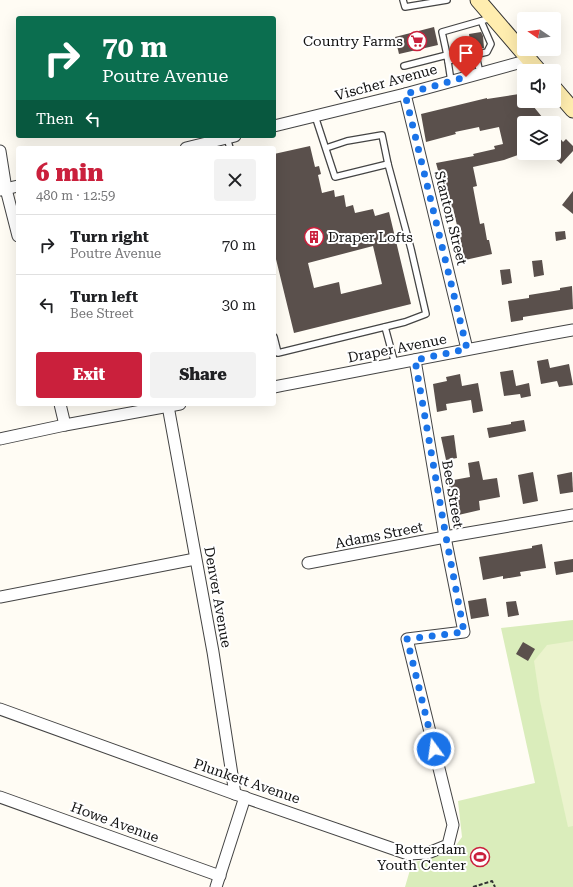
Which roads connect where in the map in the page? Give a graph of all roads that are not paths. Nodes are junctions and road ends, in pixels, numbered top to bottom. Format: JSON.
{"nodes":[{"id":1,"x":403,"y":0,"type":"edge"},
{"id":2,"x":446,"y":0,"type":"edge"},
{"id":3,"x":478,"y":0,"type":"edge"},
{"id":4,"x":487,"y":19,"type":"junction"},
{"id":5,"x":447,"y":55,"type":"junction"},
{"id":6,"x":476,"y":55,"type":"junction"},
{"id":7,"x":448,"y":61,"type":"junction"},
{"id":8,"x":533,"y":64,"type":"edge"},
{"id":9,"x":404,"y":66,"type":"dead end"},
{"id":10,"x":517,"y":68,"type":"edge"},
{"id":11,"x":480,"y":73,"type":"junction"},
{"id":12,"x":451,"y":81,"type":"junction"},
{"id":13,"x":405,"y":94,"type":"junction"},
{"id":14,"x":561,"y":95,"type":"edge"},
{"id":15,"x":571,"y":104,"type":"edge"},
{"id":16,"x":315,"y":116,"type":"junction"},
{"id":17,"x":276,"y":126,"type":"edge"},
{"id":18,"x":231,"y":141,"type":"edge"},
{"id":19,"x":207,"y":146,"type":"edge"},
{"id":20,"x":326,"y":148,"type":"junction"},
{"id":21,"x":0,"y":151,"type":"edge"},
{"id":22,"x":388,"y":164,"type":"junction"},
{"id":23,"x":16,"y":186,"type":"edge"},
{"id":24,"x":3,"y":189,"type":"edge"},
{"id":25,"x":16,"y":230,"type":"edge"},
{"id":26,"x":385,"y":327,"type":"junction"},
{"id":27,"x":573,"y":330,"type":"edge"},
{"id":28,"x":276,"y":345,"type":"edge"},
{"id":29,"x":467,"y":349,"type":"junction"},
{"id":30,"x":415,"y":360,"type":"junction"},
{"id":31,"x":394,"y":364,"type":"junction"},
{"id":32,"x":276,"y":387,"type":"edge"},
{"id":33,"x":60,"y":406,"type":"edge"},
{"id":34,"x":168,"y":406,"type":"joint"},
{"id":35,"x":65,"y":425,"type":"junction"},
{"id":36,"x":0,"y":439,"type":"edge"},
{"id":37,"x":573,"y":515,"type":"edge"},
{"id":38,"x":446,"y":537,"type":"junction"},
{"id":39,"x":195,"y":559,"type":"junction"},
{"id":40,"x":308,"y":564,"type":"dead end"},
{"id":41,"x":0,"y":597,"type":"edge"},
{"id":42,"x":0,"y":709,"type":"edge"},
{"id":43,"x":240,"y":795,"type":"junction"},
{"id":44,"x":0,"y":797,"type":"edge"},
{"id":45,"x":448,"y":807,"type":"joint"},
{"id":46,"x":220,"y":876,"type":"junction"},
{"id":47,"x":216,"y":887,"type":"edge"}],
"edges":[{"from":1,"to":2,"type":"lane"},
{"from":3,"to":4,"type":"street"},
{"from":4,"to":5,"type":"lane"},
{"from":4,"to":6,"type":"lane"},
{"from":4,"to":8,"type":"street"},
{"from":5,"to":7,"type":"lane"},
{"from":5,"to":9,"type":"lane"},
{"from":6,"to":7,"type":"lane"},
{"from":6,"to":11,"type":"lane"},
{"from":7,"to":12,"type":"lane"},
{"from":10,"to":11,"type":"street","name":"Vischer Avenue"},
{"from":11,"to":12,"type":"street","name":"Vischer Avenue"},
{"from":12,"to":13,"type":"street","name":"Vischer Avenue"},
{"from":13,"to":16,"type":"street","name":"Vischer Avenue"},
{"from":13,"to":29,"type":"street","name":"Stanton Street"},
{"from":14,"to":15,"type":"street"},
{"from":16,"to":17,"type":"street","name":"Vischer Avenue"},
{"from":16,"to":20,"type":"lane"},
{"from":18,"to":19,"type":"street"},
{"from":20,"to":22,"type":"lane"},
{"from":20,"to":22,"type":"lane"},
{"from":21,"to":24,"type":"street"},
{"from":22,"to":26,"type":"lane"},
{"from":23,"to":24,"type":"street"},
{"from":24,"to":25,"type":"street"},
{"from":26,"to":28,"type":"lane"},
{"from":26,"to":31,"type":"lane"},
{"from":27,"to":29,"type":"street","name":"Draper Avenue"},
{"from":29,"to":30,"type":"street","name":"Draper Avenue"},
{"from":30,"to":31,"type":"street","name":"Draper Avenue"},
{"from":30,"to":38,"type":"street","name":"Bee Street"},
{"from":31,"to":32,"type":"street","name":"Draper Avenue"},
{"from":33,"to":35,"type":"street"},
{"from":34,"to":35,"type":"street"},
{"from":34,"to":39,"type":"street","name":"Denver Avenue"},
{"from":35,"to":36,"type":"street"},
{"from":37,"to":38,"type":"street","name":"Adams Street"},
{"from":38,"to":40,"type":"street","name":"Adams Street"},
{"from":38,"to":45,"type":"street","name":"Bee Street"},
{"from":39,"to":41,"type":"street"},
{"from":39,"to":43,"type":"street","name":"Denver Avenue"},
{"from":42,"to":43,"type":"street","name":"Plunkett Avenue"},
{"from":43,"to":45,"type":"street","name":"Plunkett Avenue"},
{"from":43,"to":46,"type":"street","name":"Denver Avenue"},
{"from":44,"to":46,"type":"street","name":"Howe Avenue"},
{"from":46,"to":47,"type":"street","name":"Denver Avenue"}]}
